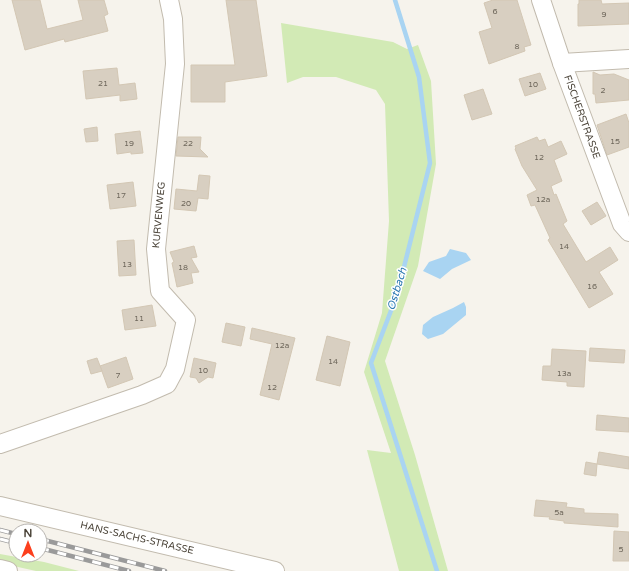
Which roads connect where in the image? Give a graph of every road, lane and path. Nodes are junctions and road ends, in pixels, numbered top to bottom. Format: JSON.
{"nodes":[{"id":1,"x":169,"y":0,"type":"edge"},
{"id":2,"x":541,"y":0,"type":"edge"},
{"id":3,"x":629,"y":59,"type":"edge"},
{"id":4,"x":562,"y":63,"type":"junction"},
{"id":5,"x":629,"y":232,"type":"edge"},
{"id":6,"x":0,"y":444,"type":"edge"},
{"id":7,"x":0,"y":506,"type":"edge"},
{"id":8,"x":0,"y":569,"type":"edge"},
{"id":9,"x":8,"y":571,"type":"edge"},
{"id":10,"x":275,"y":571,"type":"edge"}],
"edges":[{"from":1,"to":6,"type":"street","name":"KURVENWEG"},
{"from":2,"to":4,"type":"street","name":"FISCHERSTRASSE"},
{"from":3,"to":4,"type":"street"},
{"from":4,"to":5,"type":"street","name":"FISCHERSTRASSE"},
{"from":7,"to":10,"type":"street","name":"HANS-SACHS-STRASSE"},
{"from":8,"to":9,"type":"street"}]}
